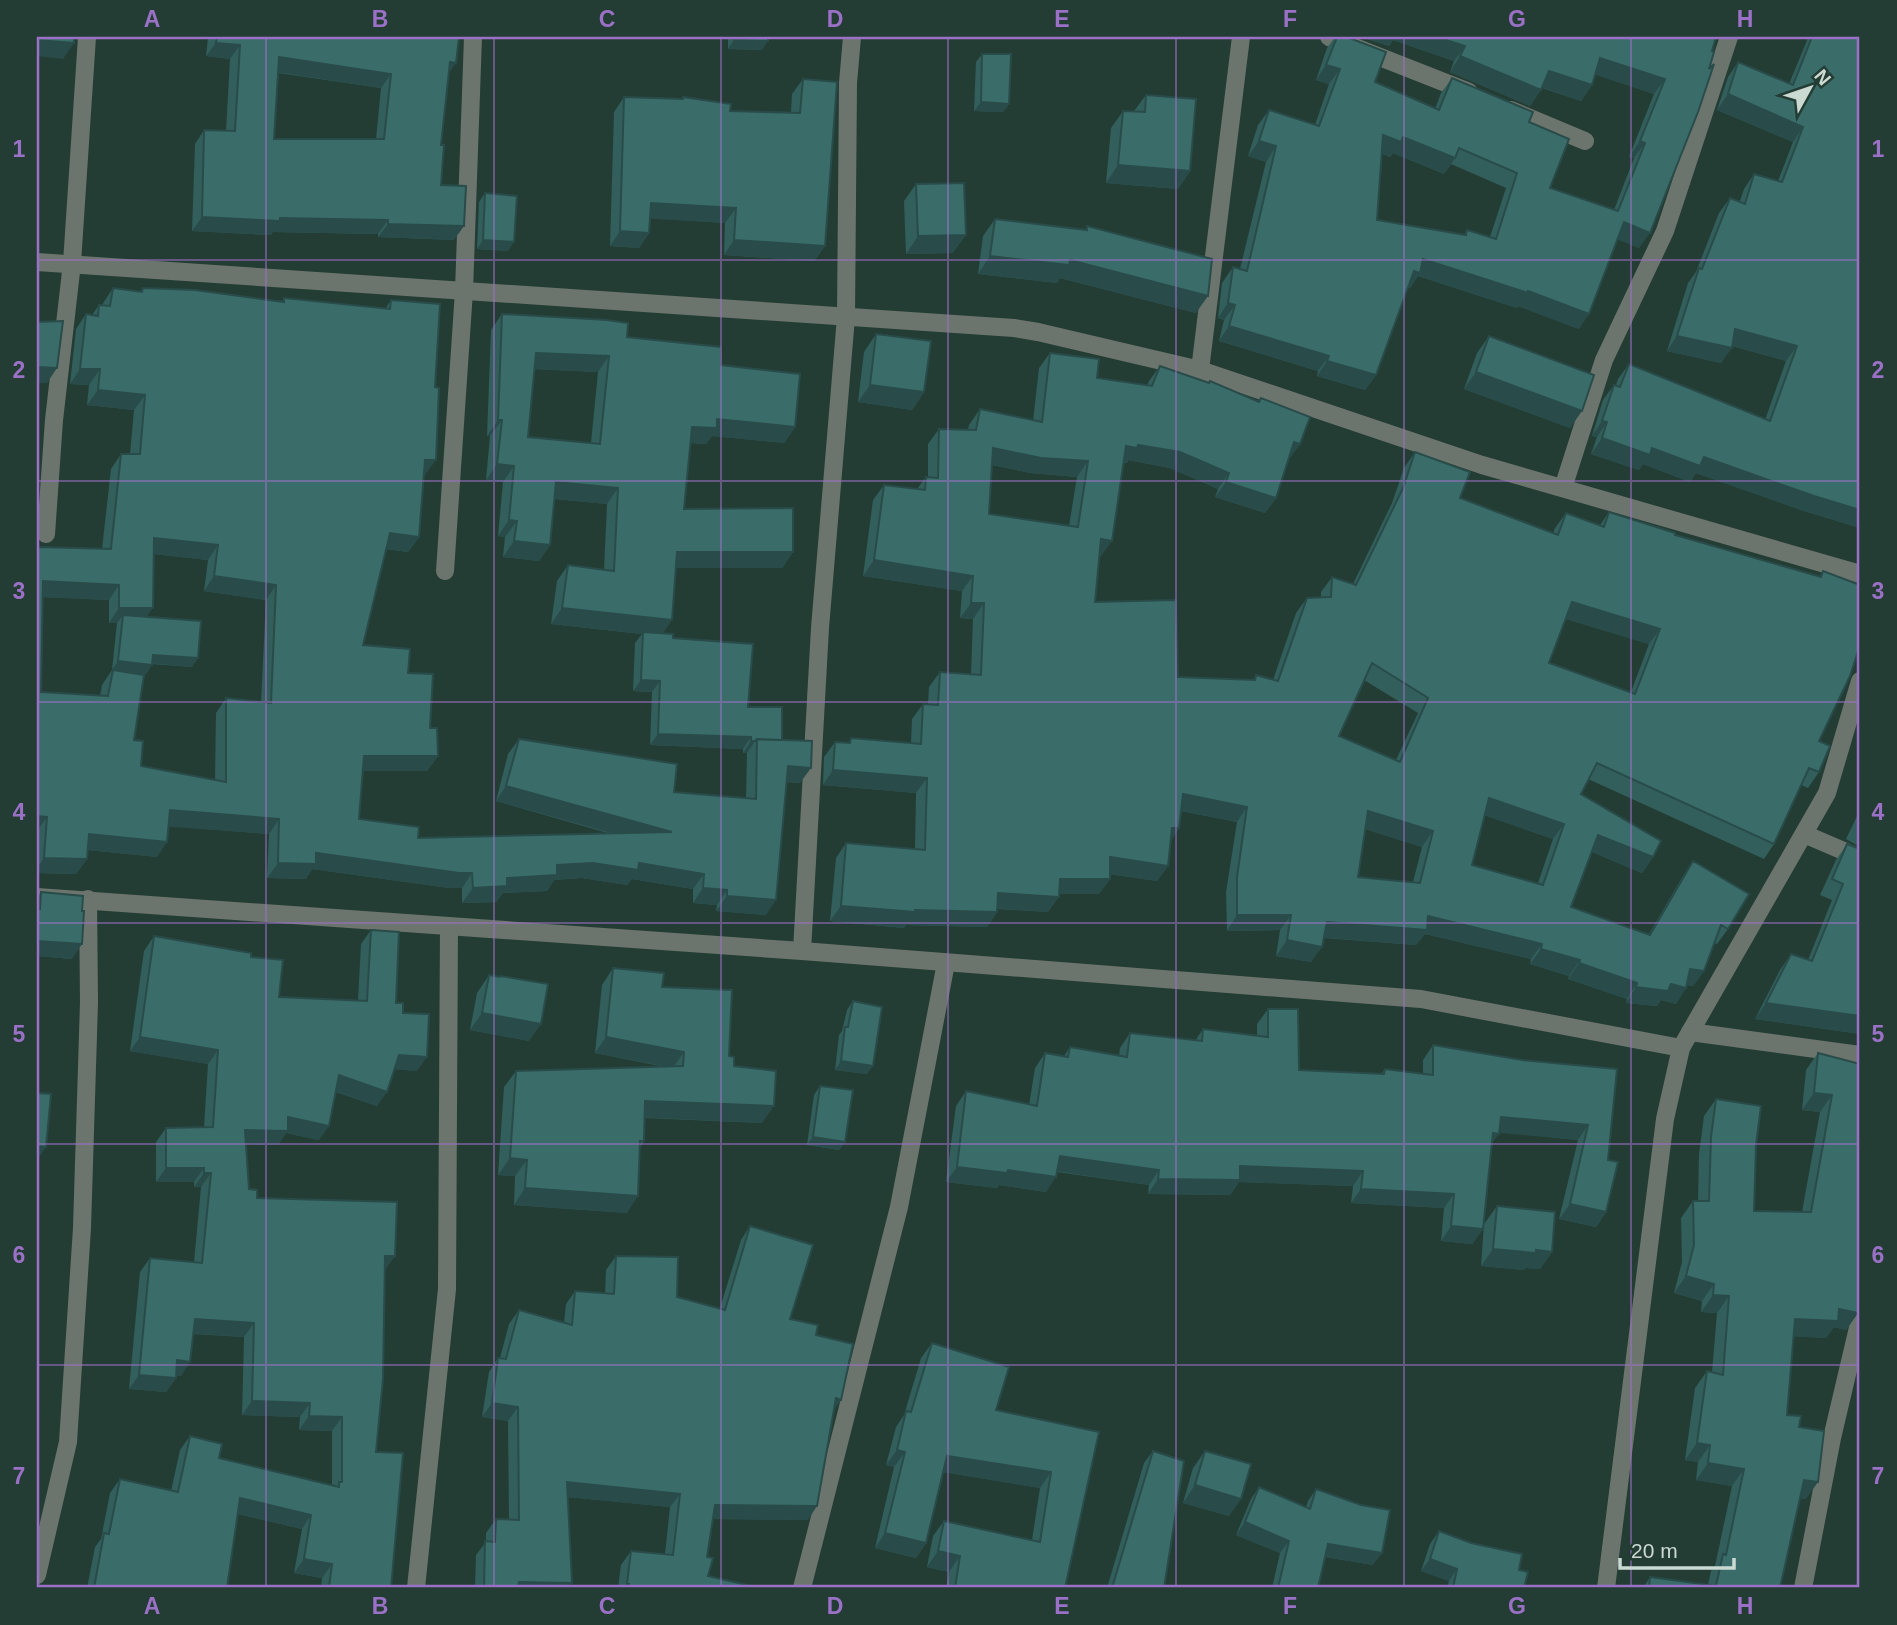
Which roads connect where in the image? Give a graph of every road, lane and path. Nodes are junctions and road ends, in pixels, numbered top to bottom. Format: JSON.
{"nodes":[{"id":1,"x":87,"y":37,"type":"edge"},
{"id":2,"x":472,"y":37,"type":"edge"},
{"id":3,"x":852,"y":37,"type":"edge"},
{"id":4,"x":1241,"y":37,"type":"edge"},
{"id":5,"x":1329,"y":37,"type":"edge"},
{"id":6,"x":1729,"y":37,"type":"edge"},
{"id":7,"x":1585,"y":141,"type":"dead end"},
{"id":8,"x":37,"y":262,"type":"edge"},
{"id":9,"x":72,"y":263,"type":"junction"},
{"id":10,"x":464,"y":291,"type":"junction"},
{"id":11,"x":846,"y":317,"type":"junction"},
{"id":12,"x":1200,"y":370,"type":"junction"},
{"id":13,"x":1563,"y":488,"type":"junction"},
{"id":14,"x":46,"y":534,"type":"dead end"},
{"id":15,"x":445,"y":571,"type":"dead end"},
{"id":16,"x":1860,"y":574,"type":"edge"},
{"id":17,"x":1860,"y":681,"type":"edge"},
{"id":18,"x":1804,"y":834,"type":"junction"},
{"id":19,"x":1860,"y":858,"type":"edge"},
{"id":20,"x":37,"y":897,"type":"edge"},
{"id":21,"x":88,"y":899,"type":"junction"},
{"id":22,"x":449,"y":927,"type":"junction"},
{"id":23,"x":802,"y":951,"type":"junction"},
{"id":24,"x":946,"y":963,"type":"junction"},
{"id":25,"x":1685,"y":1040,"type":"junction"},
{"id":26,"x":1860,"y":1055,"type":"edge"},
{"id":27,"x":1860,"y":1319,"type":"edge"},
{"id":28,"x":37,"y":1575,"type":"edge"},
{"id":29,"x":416,"y":1588,"type":"edge"},
{"id":30,"x":802,"y":1588,"type":"edge"},
{"id":31,"x":1606,"y":1588,"type":"edge"},
{"id":32,"x":1803,"y":1588,"type":"edge"}],
"edges":[{"from":1,"to":9,"type":"street"},
{"from":2,"to":10,"type":"street"},
{"from":3,"to":11,"type":"street"},
{"from":4,"to":12,"type":"street"},
{"from":5,"to":7,"type":"street"},
{"from":6,"to":13,"type":"street"},
{"from":8,"to":9,"type":"street"},
{"from":9,"to":10,"type":"street"},
{"from":9,"to":14,"type":"street"},
{"from":10,"to":11,"type":"street"},
{"from":10,"to":15,"type":"street"},
{"from":11,"to":12,"type":"street"},
{"from":11,"to":23,"type":"street"},
{"from":12,"to":13,"type":"street"},
{"from":13,"to":16,"type":"street"},
{"from":17,"to":18,"type":"street"},
{"from":18,"to":19,"type":"street"},
{"from":18,"to":25,"type":"street"},
{"from":20,"to":21,"type":"street"},
{"from":21,"to":22,"type":"street"},
{"from":21,"to":28,"type":"street"},
{"from":22,"to":23,"type":"street"},
{"from":22,"to":29,"type":"street"},
{"from":23,"to":24,"type":"street"},
{"from":24,"to":25,"type":"street"},
{"from":24,"to":30,"type":"street"},
{"from":25,"to":26,"type":"street"},
{"from":25,"to":31,"type":"street"},
{"from":27,"to":32,"type":"street"}]}
